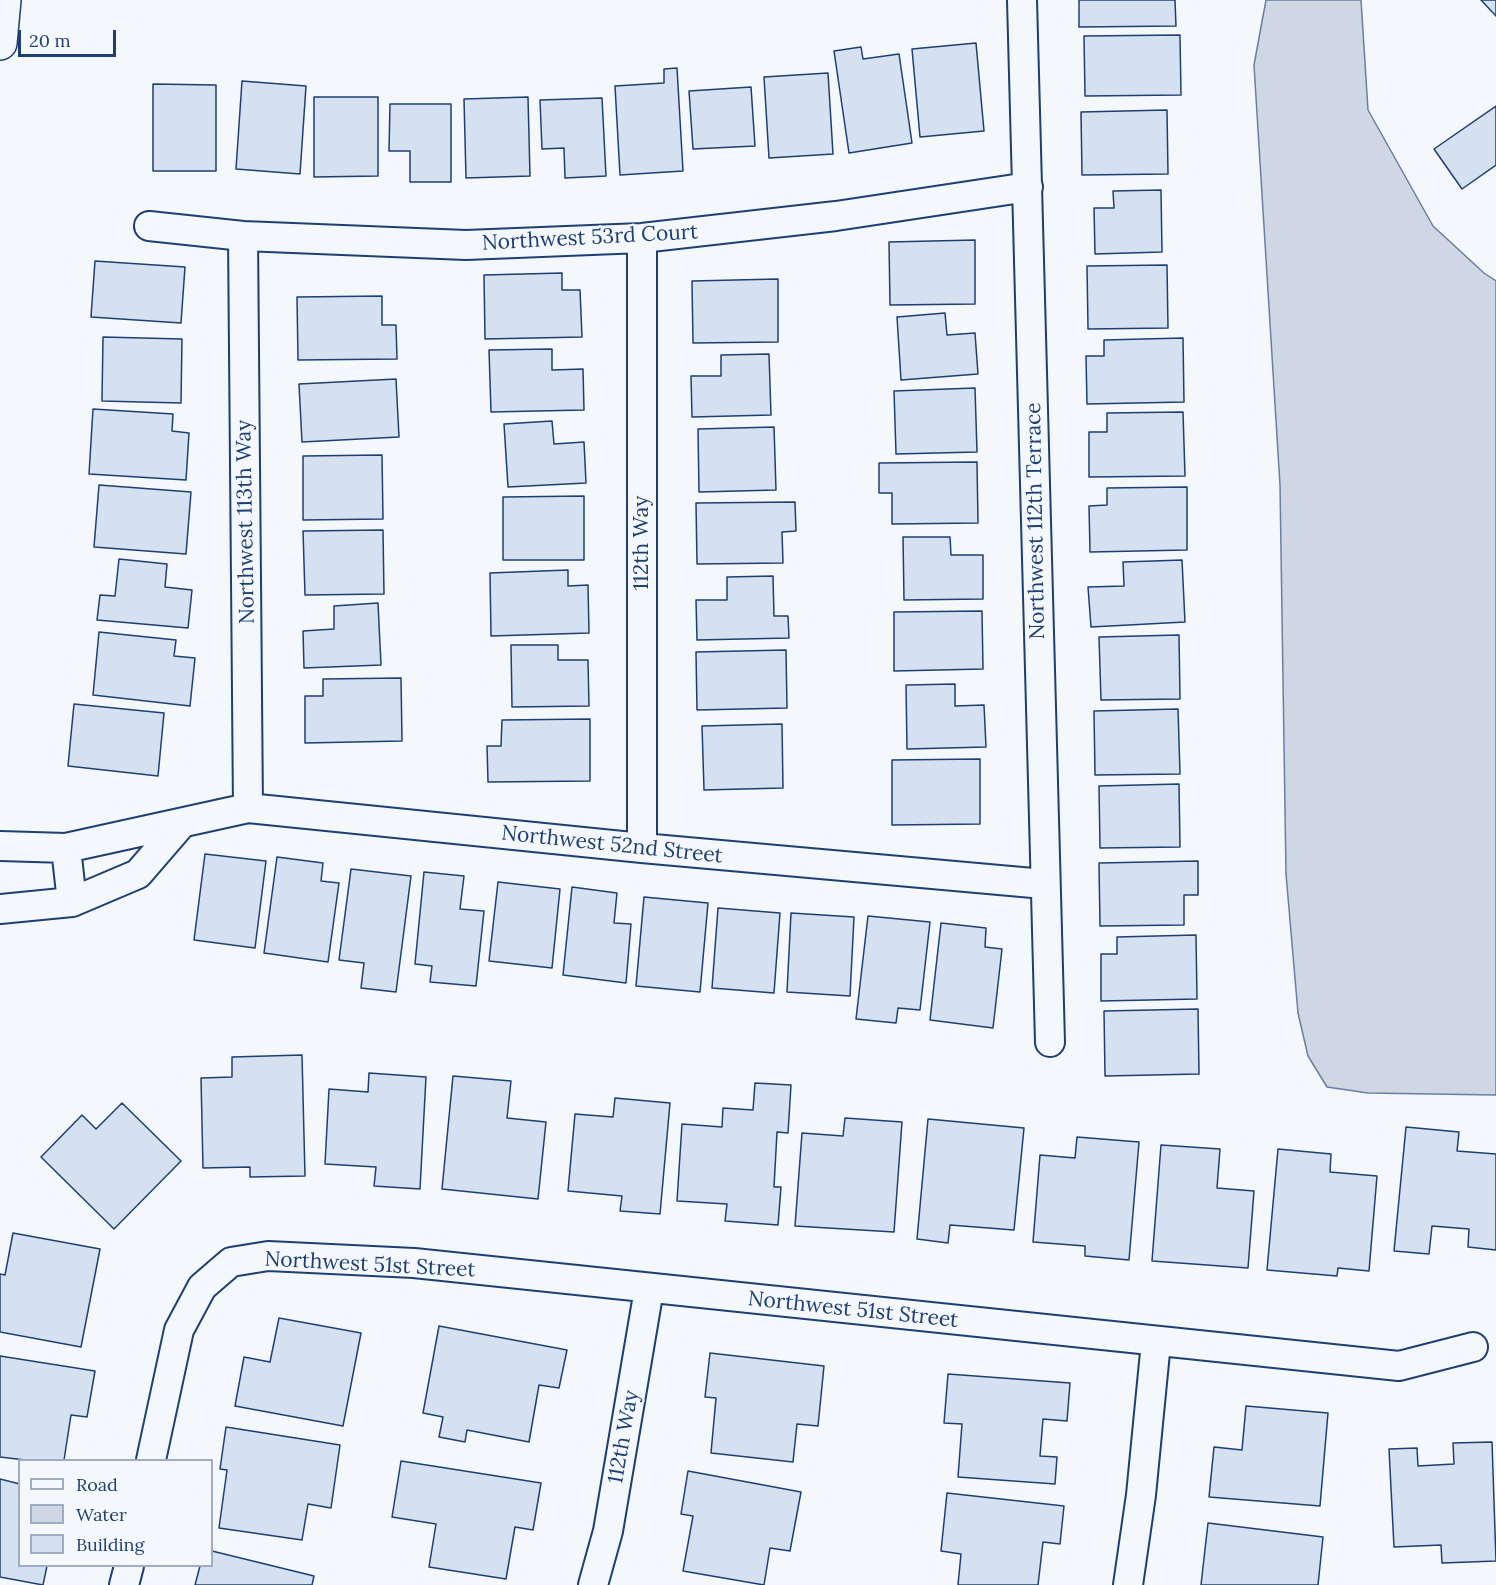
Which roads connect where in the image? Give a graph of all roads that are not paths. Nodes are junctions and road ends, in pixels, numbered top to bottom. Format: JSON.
{"nodes":[{"id":1,"x":4,"y":0,"type":"edge"},
{"id":2,"x":1022,"y":0,"type":"edge"},
{"id":3,"x":0,"y":43,"type":"edge"},
{"id":4,"x":1028,"y":187,"type":"junction"},
{"id":5,"x":149,"y":226,"type":"dead end"},
{"id":6,"x":243,"y":236,"type":"junction"},
{"id":7,"x":642,"y":238,"type":"junction"},
{"id":8,"x":248,"y":808,"type":"junction"},
{"id":9,"x":182,"y":823,"type":"junction"},
{"id":10,"x":0,"y":846,"type":"edge"},
{"id":11,"x":66,"y":848,"type":"junction"},
{"id":12,"x":642,"y":848,"type":"junction"},
{"id":13,"x":1044,"y":884,"type":"junction"},
{"id":14,"x":72,"y":902,"type":"junction"},
{"id":15,"x":0,"y":909,"type":"edge"},
{"id":16,"x":1050,"y":1042,"type":"dead end"},
{"id":17,"x":649,"y":1288,"type":"junction"},
{"id":18,"x":1156,"y":1342,"type":"junction"},
{"id":19,"x":1473,"y":1347,"type":"dead end"},
{"id":20,"x":152,"y":1459,"type":"edge"},
{"id":21,"x":129,"y":1567,"type":"edge"},
{"id":22,"x":124,"y":1585,"type":"edge"},
{"id":23,"x":593,"y":1585,"type":"edge"},
{"id":24,"x":1128,"y":1585,"type":"edge"}],
"edges":[{"from":1,"to":3,"type":"main road"},
{"from":2,"to":4,"type":"street","name":"Northwest 112th Terrace"},
{"from":4,"to":7,"type":"street","name":"Northwest 53rd Court"},
{"from":4,"to":13,"type":"street","name":"Northwest 112th Terrace"},
{"from":5,"to":6,"type":"street","name":"Northwest 53rd Court"},
{"from":6,"to":7,"type":"street","name":"Northwest 53rd Court"},
{"from":6,"to":8,"type":"street","name":"Northwest 113th Way"},
{"from":7,"to":12,"type":"street","name":"112th Way"},
{"from":8,"to":9,"type":"street","name":"Northwest 52nd Street"},
{"from":8,"to":12,"type":"street","name":"Northwest 52nd Street"},
{"from":9,"to":11,"type":"street","name":"Northwest 52nd Street"},
{"from":9,"to":14,"type":"street"},
{"from":10,"to":11,"type":"street","name":"Northwest 52nd Street"},
{"from":11,"to":14,"type":"street"},
{"from":12,"to":13,"type":"street","name":"Northwest 52nd Street"},
{"from":13,"to":16,"type":"street","name":"Northwest 112th Terrace"},
{"from":14,"to":15,"type":"street"},
{"from":17,"to":18,"type":"street","name":"Northwest 51st Street"},
{"from":17,"to":20,"type":"street","name":"Northwest 51st Street"},
{"from":17,"to":23,"type":"street","name":"112th Way"},
{"from":18,"to":19,"type":"street","name":"Northwest 51st Street"},
{"from":18,"to":24,"type":"street"},
{"from":21,"to":22,"type":"street"}]}
